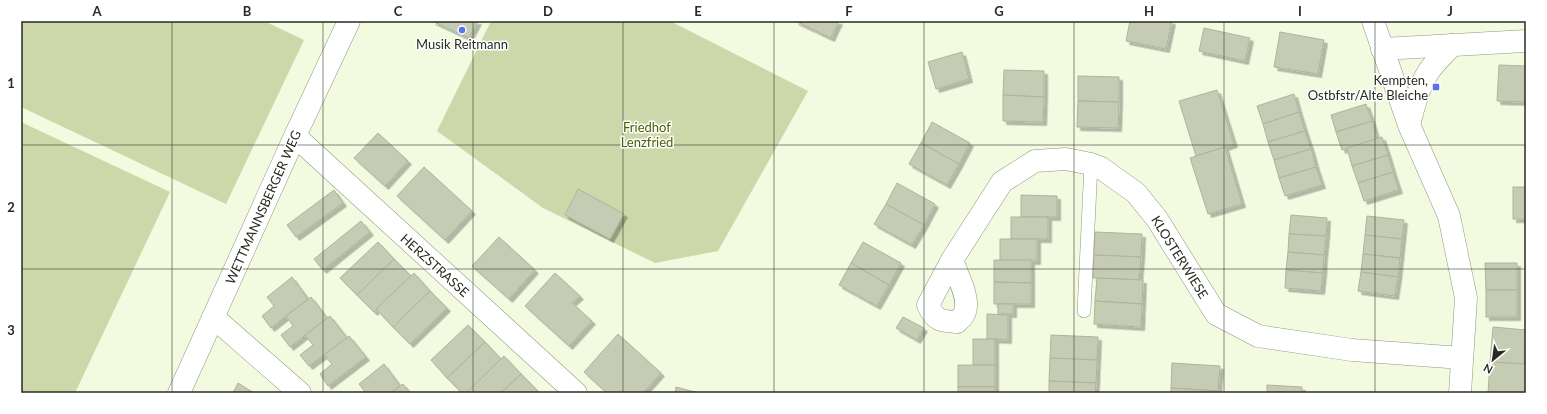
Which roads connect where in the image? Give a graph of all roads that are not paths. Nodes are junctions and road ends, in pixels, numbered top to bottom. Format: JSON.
{"nodes":[{"id":1,"x":349,"y":21,"type":"edge"},
{"id":2,"x":1374,"y":21,"type":"edge"},
{"id":3,"x":1526,"y":41,"type":"edge"},
{"id":4,"x":1452,"y":45,"type":"junction"},
{"id":5,"x":1382,"y":49,"type":"junction"},
{"id":6,"x":1409,"y":124,"type":"junction"},
{"id":7,"x":294,"y":136,"type":"junction"},
{"id":8,"x":1090,"y":164,"type":"junction"},
{"id":9,"x":952,"y":260,"type":"dead end"},
{"id":10,"x":1084,"y":311,"type":"dead end"},
{"id":11,"x":213,"y":317,"type":"junction"},
{"id":12,"x":1462,"y":358,"type":"junction"},
{"id":13,"x":179,"y":393,"type":"edge"},
{"id":14,"x":300,"y":393,"type":"edge"},
{"id":15,"x":576,"y":393,"type":"edge"},
{"id":16,"x":1460,"y":393,"type":"edge"}],
"edges":[{"from":1,"to":7,"type":"street","name":"WETTMANNSBERGER WEG"},
{"from":2,"to":5,"type":"street"},
{"from":3,"to":4,"type":"street"},
{"from":4,"to":5,"type":"street"},
{"from":4,"to":6,"type":"street"},
{"from":5,"to":6,"type":"street"},
{"from":6,"to":12,"type":"street"},
{"from":7,"to":11,"type":"street","name":"WETTMANNSBERGER WEG"},
{"from":7,"to":15,"type":"street","name":"HERZSTRASSE"},
{"from":8,"to":9,"type":"street","name":"KLOSTERWIESE"},
{"from":8,"to":10,"type":"lane"},
{"from":8,"to":12,"type":"street","name":"KLOSTERWIESE"},
{"from":11,"to":13,"type":"street","name":"WETTMANNSBERGER WEG"},
{"from":11,"to":14,"type":"street"},
{"from":12,"to":16,"type":"street"}]}
